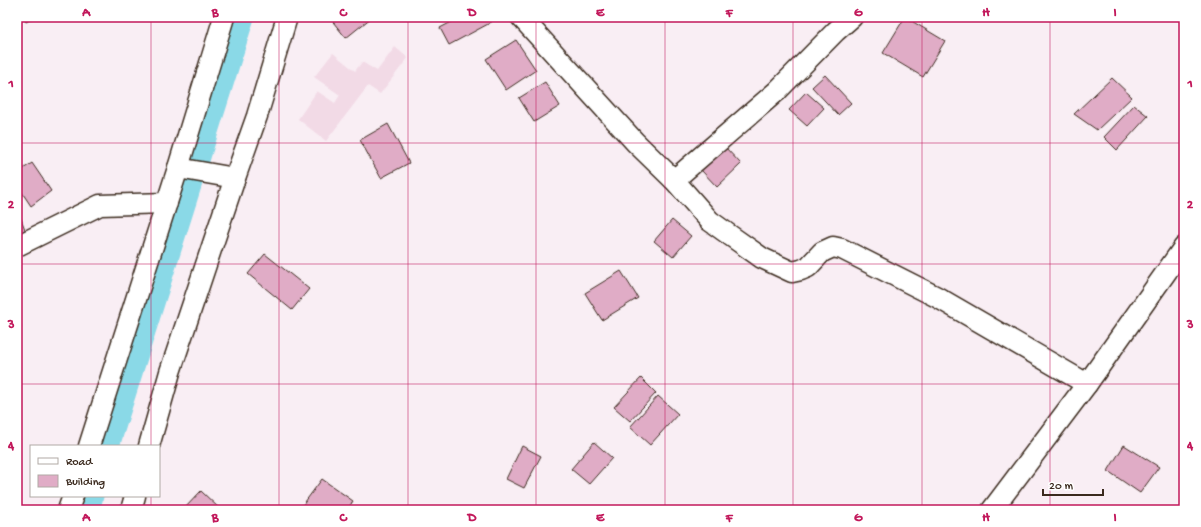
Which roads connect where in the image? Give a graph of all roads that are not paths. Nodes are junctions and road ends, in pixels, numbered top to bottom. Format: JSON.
{"nodes":[{"id":1,"x":224,"y":17,"type":"edge"},
{"id":2,"x":287,"y":17,"type":"edge"},
{"id":3,"x":521,"y":17,"type":"edge"},
{"id":4,"x":852,"y":17,"type":"edge"},
{"id":5,"x":181,"y":169,"type":"junction"},
{"id":6,"x":234,"y":178,"type":"junction"},
{"id":7,"x":674,"y":180,"type":"junction"},
{"id":8,"x":167,"y":203,"type":"junction"},
{"id":9,"x":17,"y":246,"type":"edge"},
{"id":10,"x":1184,"y":247,"type":"edge"},
{"id":11,"x":1087,"y":384,"type":"junction"},
{"id":12,"x":89,"y":445,"type":"edge"},
{"id":13,"x":149,"y":445,"type":"edge"},
{"id":14,"x":73,"y":497,"type":"edge"},
{"id":15,"x":135,"y":497,"type":"edge"},
{"id":16,"x":68,"y":510,"type":"edge"},
{"id":17,"x":131,"y":510,"type":"edge"},
{"id":18,"x":992,"y":510,"type":"edge"}],
"edges":[{"from":1,"to":5,"type":"street"},
{"from":2,"to":6,"type":"street"},
{"from":3,"to":7,"type":"street"},
{"from":4,"to":7,"type":"street"},
{"from":5,"to":6,"type":"street"},
{"from":5,"to":8,"type":"street"},
{"from":6,"to":13,"type":"street"},
{"from":7,"to":11,"type":"street"},
{"from":8,"to":9,"type":"street"},
{"from":8,"to":12,"type":"street"},
{"from":10,"to":11,"type":"street"},
{"from":11,"to":18,"type":"street"},
{"from":14,"to":16,"type":"street"},
{"from":15,"to":17,"type":"street"}]}
